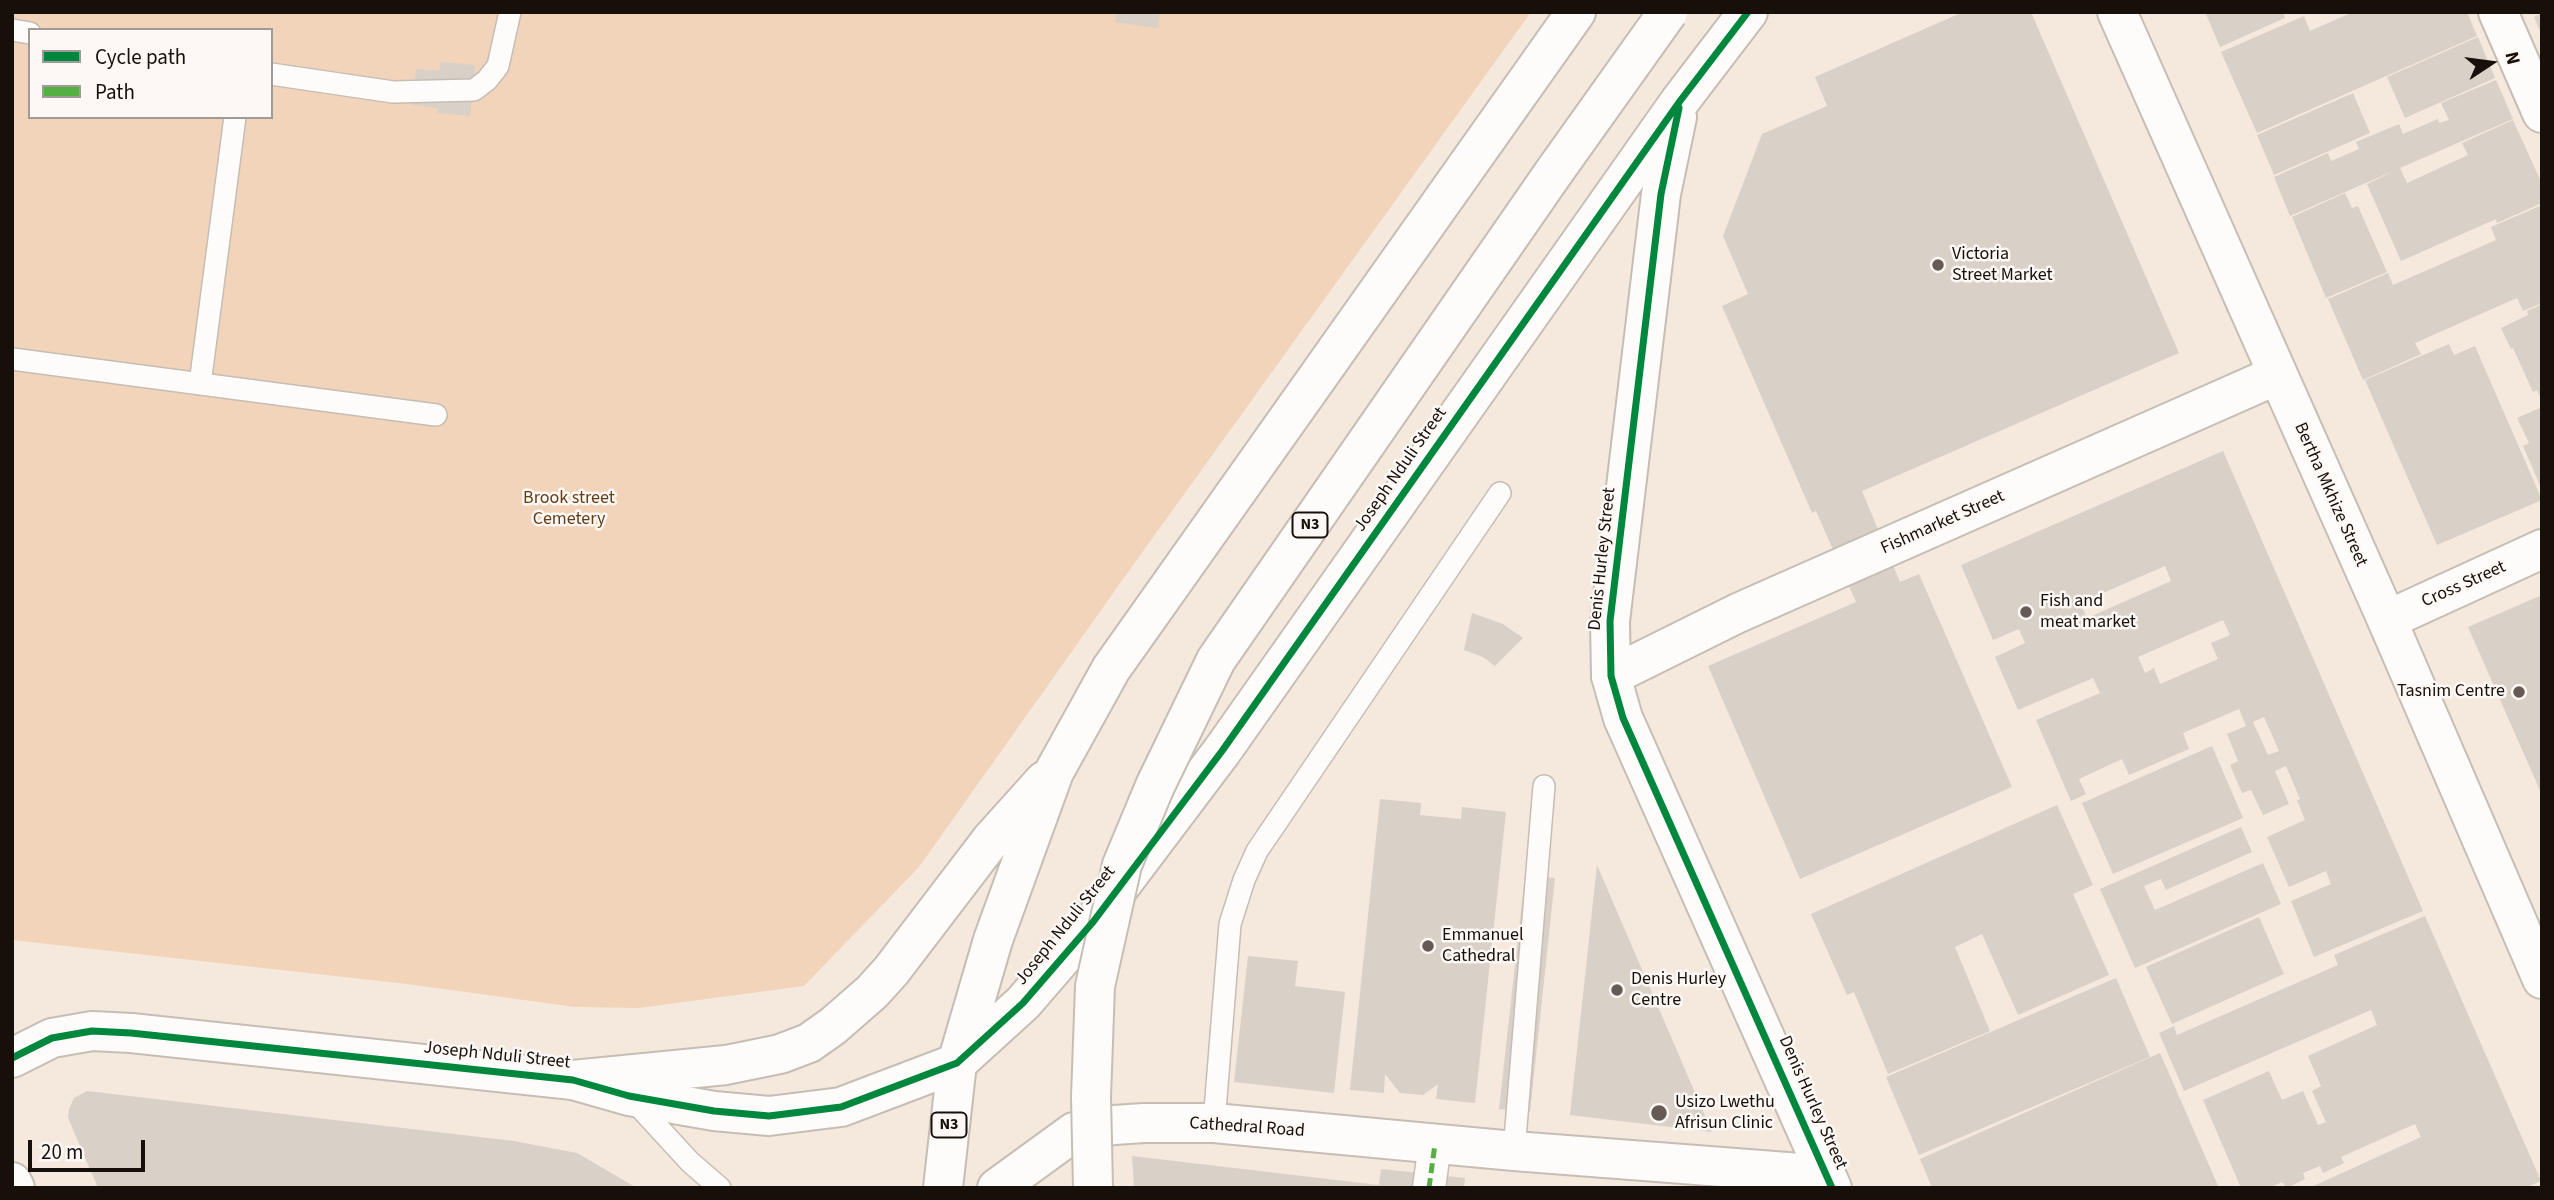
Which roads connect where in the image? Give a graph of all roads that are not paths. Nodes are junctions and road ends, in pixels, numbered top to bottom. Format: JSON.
{"nodes":[{"id":1,"x":510,"y":12,"type":"edge"},
{"id":2,"x":1576,"y":12,"type":"edge"},
{"id":3,"x":1668,"y":12,"type":"edge"},
{"id":4,"x":1748,"y":12,"type":"edge"},
{"id":5,"x":2117,"y":12,"type":"edge"},
{"id":6,"x":2498,"y":12,"type":"edge"},
{"id":7,"x":273,"y":74,"type":"edge"},
{"id":8,"x":1680,"y":101,"type":"junction"},
{"id":9,"x":2542,"y":113,"type":"edge"},
{"id":10,"x":235,"y":119,"type":"edge"},
{"id":11,"x":12,"y":359,"type":"edge"},
{"id":12,"x":2277,"y":375,"type":"junction"},
{"id":13,"x":200,"y":384,"type":"junction"},
{"id":14,"x":436,"y":415,"type":"dead end"},
{"id":15,"x":1500,"y":493,"type":"dead end"},
{"id":16,"x":2542,"y":549,"type":"edge"},
{"id":17,"x":2386,"y":620,"type":"junction"},
{"id":18,"x":1611,"y":676,"type":"junction"},
{"id":19,"x":1054,"y":772,"type":"junction"},
{"id":20,"x":1544,"y":786,"type":"dead end"},
{"id":21,"x":2542,"y":979,"type":"edge"},
{"id":22,"x":12,"y":1058,"type":"edge"},
{"id":23,"x":957,"y":1063,"type":"junction"},
{"id":24,"x":573,"y":1080,"type":"junction"},
{"id":25,"x":629,"y":1096,"type":"junction"},
{"id":26,"x":1214,"y":1123,"type":"junction"},
{"id":27,"x":1435,"y":1144,"type":"junction"},
{"id":28,"x":1514,"y":1151,"type":"junction"},
{"id":29,"x":1829,"y":1181,"type":"edge"},
{"id":30,"x":12,"y":1182,"type":"edge"},
{"id":31,"x":15,"y":1188,"type":"edge"},
{"id":32,"x":720,"y":1188,"type":"edge"},
{"id":33,"x":943,"y":1188,"type":"edge"},
{"id":34,"x":997,"y":1188,"type":"edge"},
{"id":35,"x":1093,"y":1188,"type":"edge"},
{"id":36,"x":1429,"y":1188,"type":"edge"}],
"edges":[{"from":1,"to":7,"type":"lane"},
{"from":2,"to":19,"type":"main road","number":"N3"},
{"from":3,"to":35,"type":"main road","number":"N3","bridge":true},
{"from":4,"to":8,"type":"main road","name":"Joseph Nduli Street"},
{"from":5,"to":12,"type":"main road","name":"Bertha Mkhize Street"},
{"from":6,"to":9,"type":"main road"},
{"from":8,"to":18,"type":"main road","name":"Denis Hurley Street"},
{"from":8,"to":23,"type":"main road","name":"Joseph Nduli Street"},
{"from":10,"to":13,"type":"lane"},
{"from":11,"to":13,"type":"lane"},
{"from":12,"to":17,"type":"main road","name":"Bertha Mkhize Street"},
{"from":12,"to":18,"type":"main road","name":"Fishmarket Street"},
{"from":13,"to":14,"type":"lane"},
{"from":15,"to":26,"type":"lane"},
{"from":16,"to":17,"type":"main road","name":"Cross Street"},
{"from":17,"to":21,"type":"main road","name":"Bertha Mkhize Street"},
{"from":18,"to":29,"type":"main road","name":"Denis Hurley Street"},
{"from":19,"to":23,"type":"main road","number":"N3"},
{"from":19,"to":24,"type":"main road"},
{"from":20,"to":28,"type":"lane"},
{"from":22,"to":24,"type":"main road","name":"Joseph Nduli Street"},
{"from":23,"to":25,"type":"main road","name":"Joseph Nduli Street"},
{"from":23,"to":33,"type":"main road","number":"N3"},
{"from":24,"to":25,"type":"main road","name":"Joseph Nduli Street"},
{"from":25,"to":32,"type":"lane"},
{"from":26,"to":27,"type":"main road","name":"Cathedral Road"},
{"from":26,"to":34,"type":"main road","name":"Cathedral Road"},
{"from":27,"to":28,"type":"main road","name":"Cathedral Road"},
{"from":27,"to":36,"type":"street"},
{"from":28,"to":29,"type":"main road","name":"Cathedral Road"},
{"from":30,"to":31,"type":"main road"}]}
